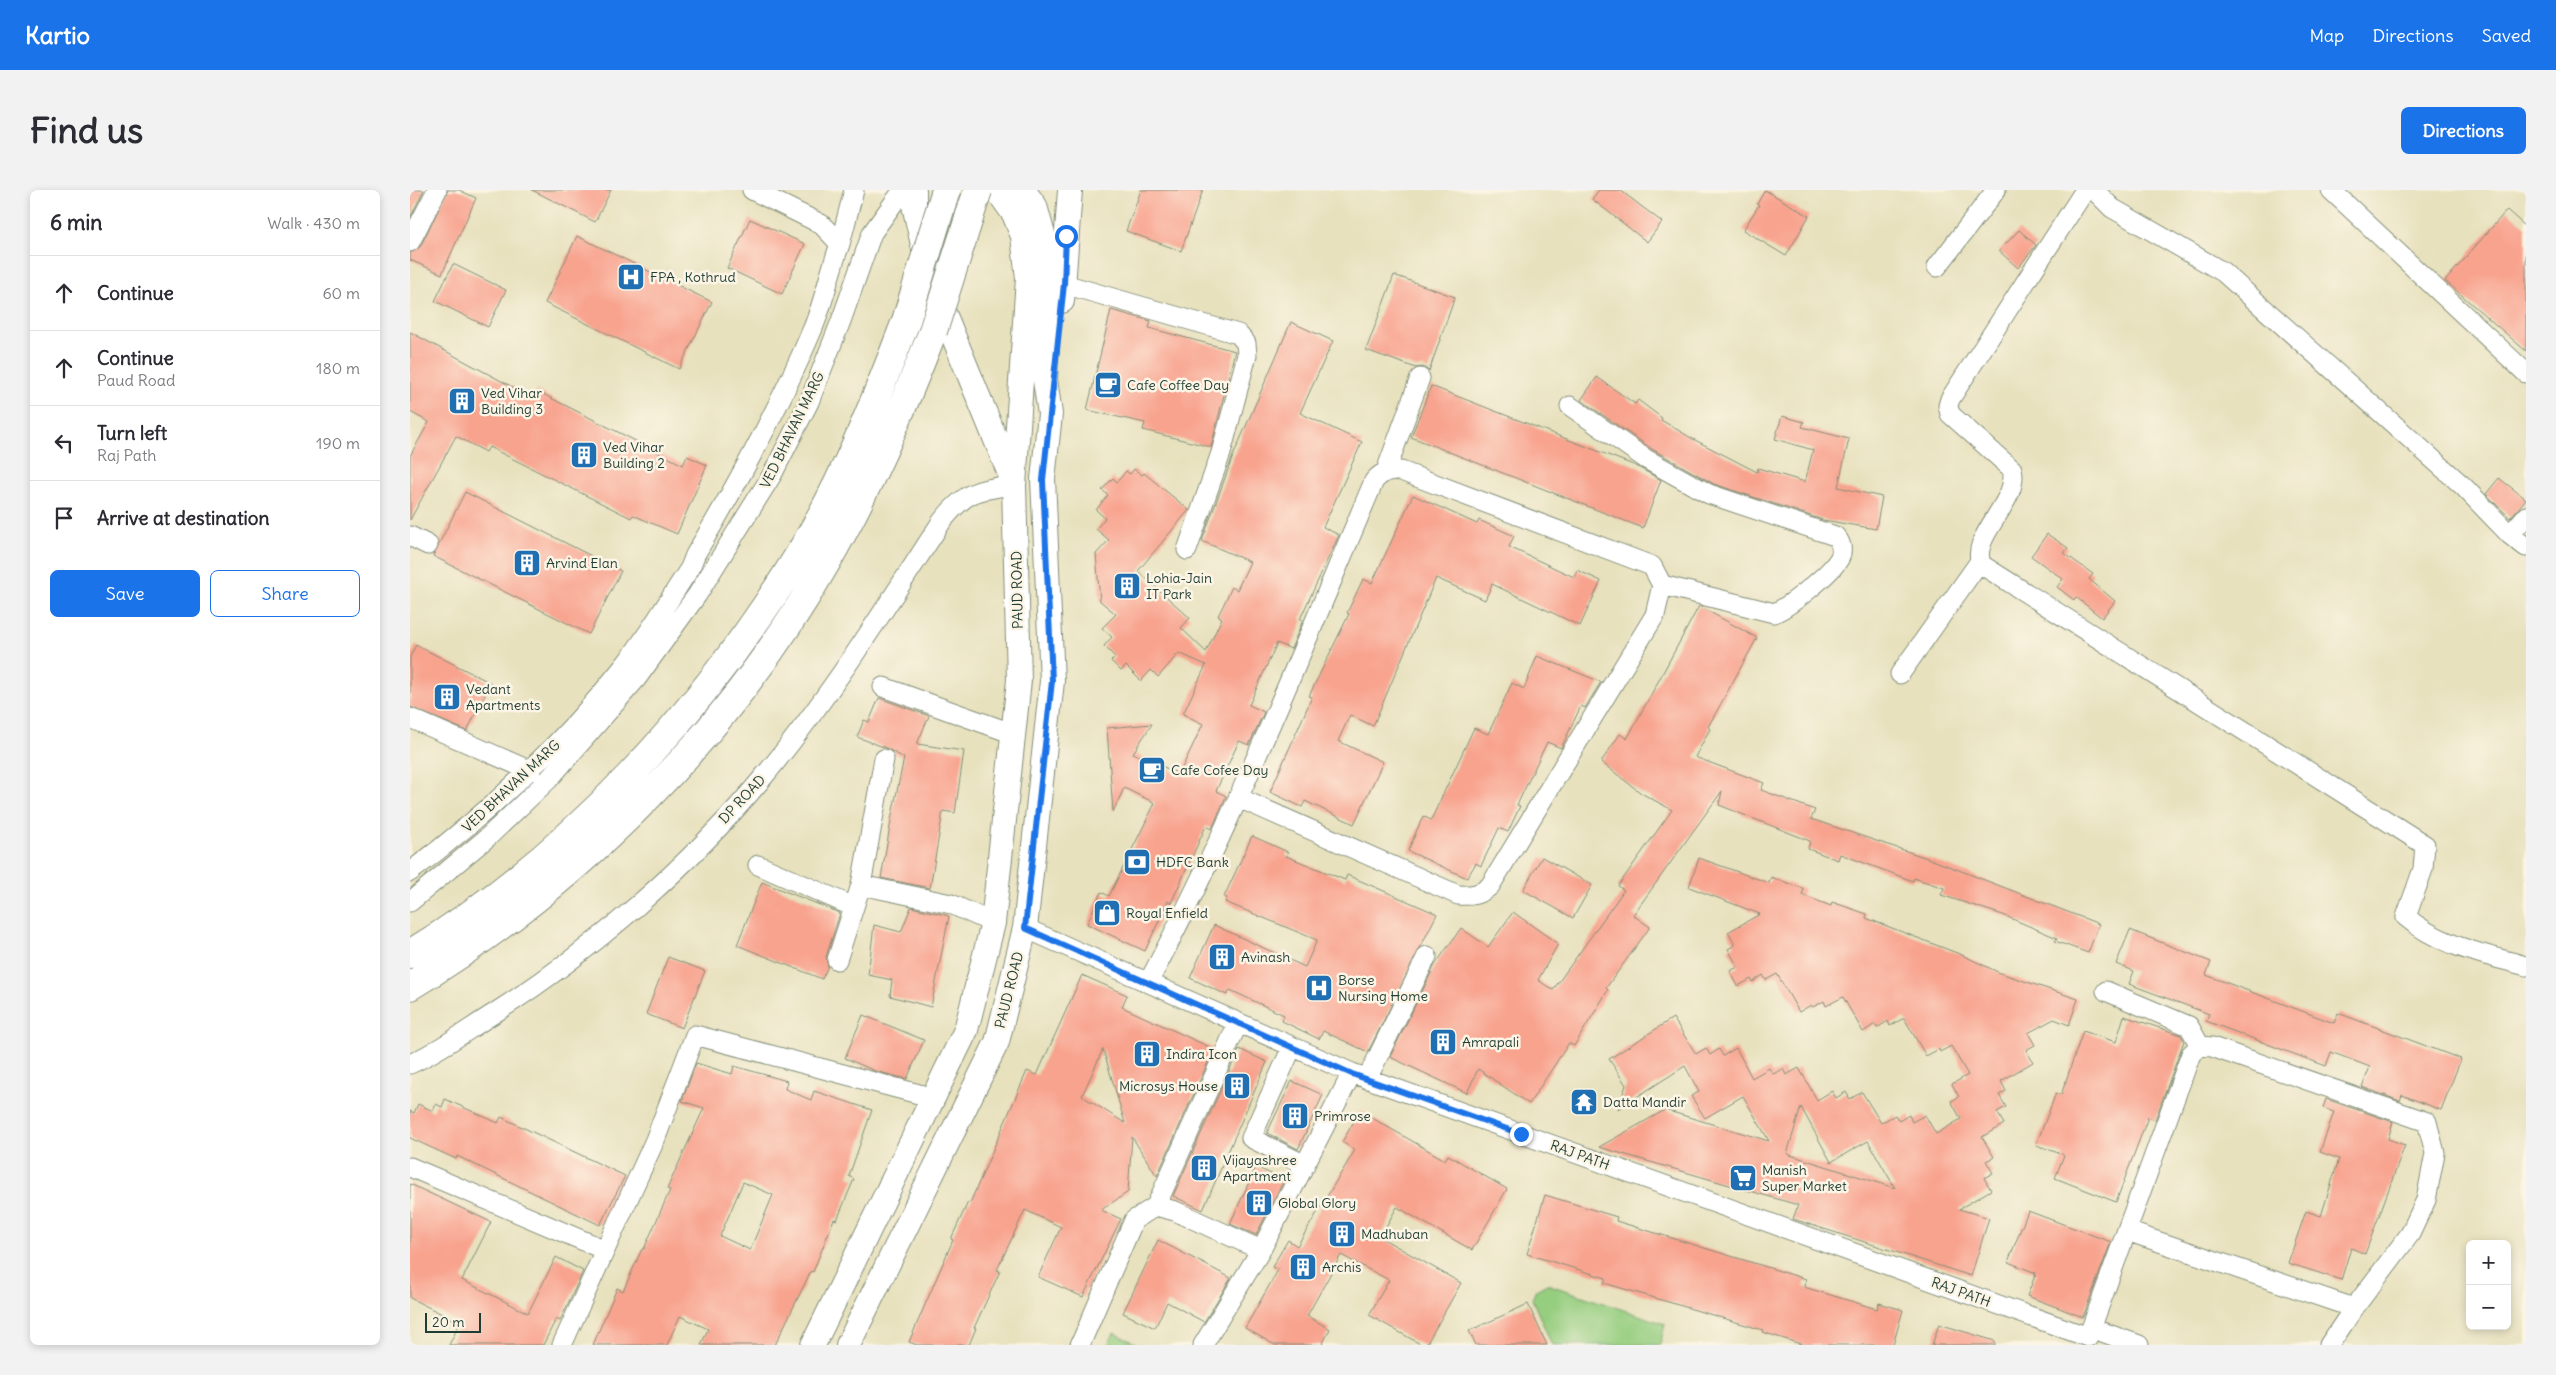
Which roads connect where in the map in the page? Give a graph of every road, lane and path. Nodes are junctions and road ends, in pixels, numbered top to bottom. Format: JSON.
{"nodes":[{"id":1,"x":437,"y":190,"type":"edge"},
{"id":2,"x":752,"y":190,"type":"edge"},
{"id":3,"x":854,"y":190,"type":"edge"},
{"id":4,"x":904,"y":190,"type":"edge"},
{"id":5,"x":914,"y":190,"type":"edge"},
{"id":6,"x":939,"y":190,"type":"edge"},
{"id":7,"x":946,"y":190,"type":"edge"},
{"id":8,"x":978,"y":190,"type":"edge"},
{"id":9,"x":994,"y":190,"type":"edge"},
{"id":10,"x":1023,"y":190,"type":"edge"},
{"id":11,"x":1070,"y":190,"type":"edge"},
{"id":12,"x":1996,"y":190,"type":"edge"},
{"id":13,"x":2085,"y":190,"type":"edge"},
{"id":14,"x":2094,"y":190,"type":"edge"},
{"id":15,"x":2330,"y":190,"type":"edge"},
{"id":16,"x":938,"y":218,"type":"junction"},
{"id":17,"x":410,"y":242,"type":"edge"},
{"id":18,"x":840,"y":244,"type":"junction"},
{"id":19,"x":1937,"y":267,"type":"dead end"},
{"id":20,"x":1064,"y":284,"type":"junction"},
{"id":21,"x":2526,"y":373,"type":"edge"},
{"id":22,"x":1420,"y":378,"type":"dead end"},
{"id":23,"x":1570,"y":406,"type":"dead end"},
{"id":24,"x":1050,"y":414,"type":"junction"},
{"id":25,"x":1386,"y":471,"type":"junction"},
{"id":26,"x":1014,"y":485,"type":"junction"},
{"id":27,"x":2526,"y":516,"type":"edge"},
{"id":28,"x":2510,"y":535,"type":"junction"},
{"id":29,"x":410,"y":536,"type":"edge"},
{"id":30,"x":428,"y":545,"type":"dead end"},
{"id":31,"x":2526,"y":547,"type":"edge"},
{"id":32,"x":1187,"y":550,"type":"dead end"},
{"id":33,"x":1980,"y":561,"type":"junction"},
{"id":34,"x":1662,"y":585,"type":"junction"},
{"id":35,"x":656,"y":618,"type":"junction"},
{"id":36,"x":671,"y":632,"type":"junction"},
{"id":37,"x":1900,"y":674,"type":"dead end"},
{"id":38,"x":883,"y":687,"type":"dead end"},
{"id":39,"x":410,"y":718,"type":"edge"},
{"id":40,"x":1014,"y":734,"type":"junction"},
{"id":41,"x":884,"y":759,"type":"dead end"},
{"id":42,"x":531,"y":771,"type":"junction"},
{"id":43,"x":1239,"y":798,"type":"junction"},
{"id":44,"x":758,"y":865,"type":"dead end"},
{"id":45,"x":410,"y":872,"type":"edge"},
{"id":46,"x":861,"y":885,"type":"junction"},
{"id":47,"x":410,"y":902,"type":"edge"},
{"id":48,"x":854,"y":907,"type":"junction"},
{"id":49,"x":993,"y":922,"type":"junction"},
{"id":50,"x":1025,"y":928,"type":"junction"},
{"id":51,"x":410,"y":954,"type":"edge"},
{"id":52,"x":1427,"y":956,"type":"dead end"},
{"id":53,"x":837,"y":960,"type":"dead end"},
{"id":54,"x":2526,"y":966,"type":"edge"},
{"id":55,"x":1148,"y":983,"type":"junction"},
{"id":56,"x":410,"y":986,"type":"edge"},
{"id":57,"x":2106,"y":991,"type":"dead end"},
{"id":58,"x":1238,"y":1023,"type":"junction"},
{"id":59,"x":2200,"y":1046,"type":"junction"},
{"id":60,"x":1292,"y":1047,"type":"junction"},
{"id":61,"x":410,"y":1064,"type":"edge"},
{"id":62,"x":1359,"y":1076,"type":"junction"},
{"id":63,"x":934,"y":1098,"type":"junction"},
{"id":64,"x":1305,"y":1165,"type":"junction"},
{"id":65,"x":410,"y":1167,"type":"edge"},
{"id":66,"x":1156,"y":1206,"type":"junction"},
{"id":67,"x":2126,"y":1231,"type":"junction"},
{"id":68,"x":605,"y":1250,"type":"junction"},
{"id":69,"x":1260,"y":1250,"type":"junction"},
{"id":70,"x":2354,"y":1308,"type":"junction"},
{"id":71,"x":2090,"y":1332,"type":"junction"},
{"id":72,"x":562,"y":1345,"type":"edge"},
{"id":73,"x":813,"y":1345,"type":"edge"},
{"id":74,"x":848,"y":1345,"type":"edge"},
{"id":75,"x":1080,"y":1345,"type":"edge"},
{"id":76,"x":1203,"y":1345,"type":"edge"},
{"id":77,"x":2139,"y":1345,"type":"edge"},
{"id":78,"x":2329,"y":1345,"type":"edge"}],
"edges":[{"from":1,"to":17,"type":"street"},
{"from":2,"to":18,"type":"street"},
{"from":3,"to":18,"type":"street","name":"VED BHAVAN MARG"},
{"from":4,"to":36,"type":"street","name":"VED BHAVAN MARG"},
{"from":5,"to":26,"type":"main road","name":"PAUD ROAD"},
{"from":6,"to":16,"type":"highway","bridge":true},
{"from":7,"to":16,"type":"highway","bridge":true},
{"from":8,"to":56,"type":"highway","bridge":true},
{"from":9,"to":26,"type":"main road","name":"PAUD ROAD"},
{"from":10,"to":24,"type":"main road","name":"PAUD ROAD"},
{"from":11,"to":20,"type":"main road"},
{"from":12,"to":19,"type":"street"},
{"from":13,"to":33,"type":"street"},
{"from":14,"to":28,"type":"street"},
{"from":15,"to":21,"type":"street"},
{"from":16,"to":51,"type":"highway","bridge":true},
{"from":18,"to":35,"type":"street","name":"VED BHAVAN MARG"},
{"from":20,"to":24,"type":"main road"},
{"from":20,"to":32,"type":"street"},
{"from":22,"to":25,"type":"street"},
{"from":23,"to":34,"type":"street"},
{"from":24,"to":50,"type":"main road","name":"PAUD ROAD"},
{"from":25,"to":34,"type":"street"},
{"from":25,"to":43,"type":"street"},
{"from":26,"to":40,"type":"main road","name":"PAUD ROAD"},
{"from":26,"to":61,"type":"street","name":"DP ROAD"},
{"from":27,"to":28,"type":"street"},
{"from":28,"to":31,"type":"street"},
{"from":29,"to":30,"type":"street"},
{"from":33,"to":37,"type":"street"},
{"from":33,"to":54,"type":"street"},
{"from":34,"to":43,"type":"street"},
{"from":35,"to":36,"type":"street"},
{"from":35,"to":42,"type":"street","name":"VED BHAVAN MARG"},
{"from":36,"to":47,"type":"street","name":"VED BHAVAN MARG"},
{"from":38,"to":40,"type":"street"},
{"from":39,"to":42,"type":"street"},
{"from":40,"to":49,"type":"main road","name":"PAUD ROAD"},
{"from":41,"to":46,"type":"street"},
{"from":42,"to":45,"type":"street","name":"VED BHAVAN MARG"},
{"from":43,"to":55,"type":"street"},
{"from":44,"to":48,"type":"street"},
{"from":46,"to":48,"type":"street"},
{"from":46,"to":49,"type":"street"},
{"from":48,"to":53,"type":"street"},
{"from":49,"to":50,"type":"main road"},
{"from":49,"to":63,"type":"main road","name":"PAUD ROAD"},
{"from":50,"to":55,"type":"street","name":"RAJ PATH"},
{"from":50,"to":74,"type":"main road","name":"PAUD ROAD"},
{"from":52,"to":62,"type":"street"},
{"from":55,"to":58,"type":"street","name":"RAJ PATH"},
{"from":57,"to":59,"type":"street"},
{"from":58,"to":60,"type":"street","name":"RAJ PATH"},
{"from":58,"to":66,"type":"street"},
{"from":59,"to":67,"type":"street"},
{"from":59,"to":70,"type":"street"},
{"from":60,"to":62,"type":"street","name":"RAJ PATH"},
{"from":60,"to":64,"type":"street"},
{"from":62,"to":64,"type":"street"},
{"from":62,"to":71,"type":"street","name":"RAJ PATH"},
{"from":63,"to":68,"type":"street"},
{"from":63,"to":73,"type":"main road","name":"PAUD ROAD"},
{"from":64,"to":69,"type":"street"},
{"from":65,"to":68,"type":"street"},
{"from":66,"to":69,"type":"street"},
{"from":66,"to":75,"type":"street"},
{"from":67,"to":70,"type":"street"},
{"from":67,"to":71,"type":"street"},
{"from":68,"to":72,"type":"street"},
{"from":69,"to":76,"type":"street"},
{"from":70,"to":78,"type":"street"},
{"from":71,"to":77,"type":"street","name":"RAJ PATH"}]}
